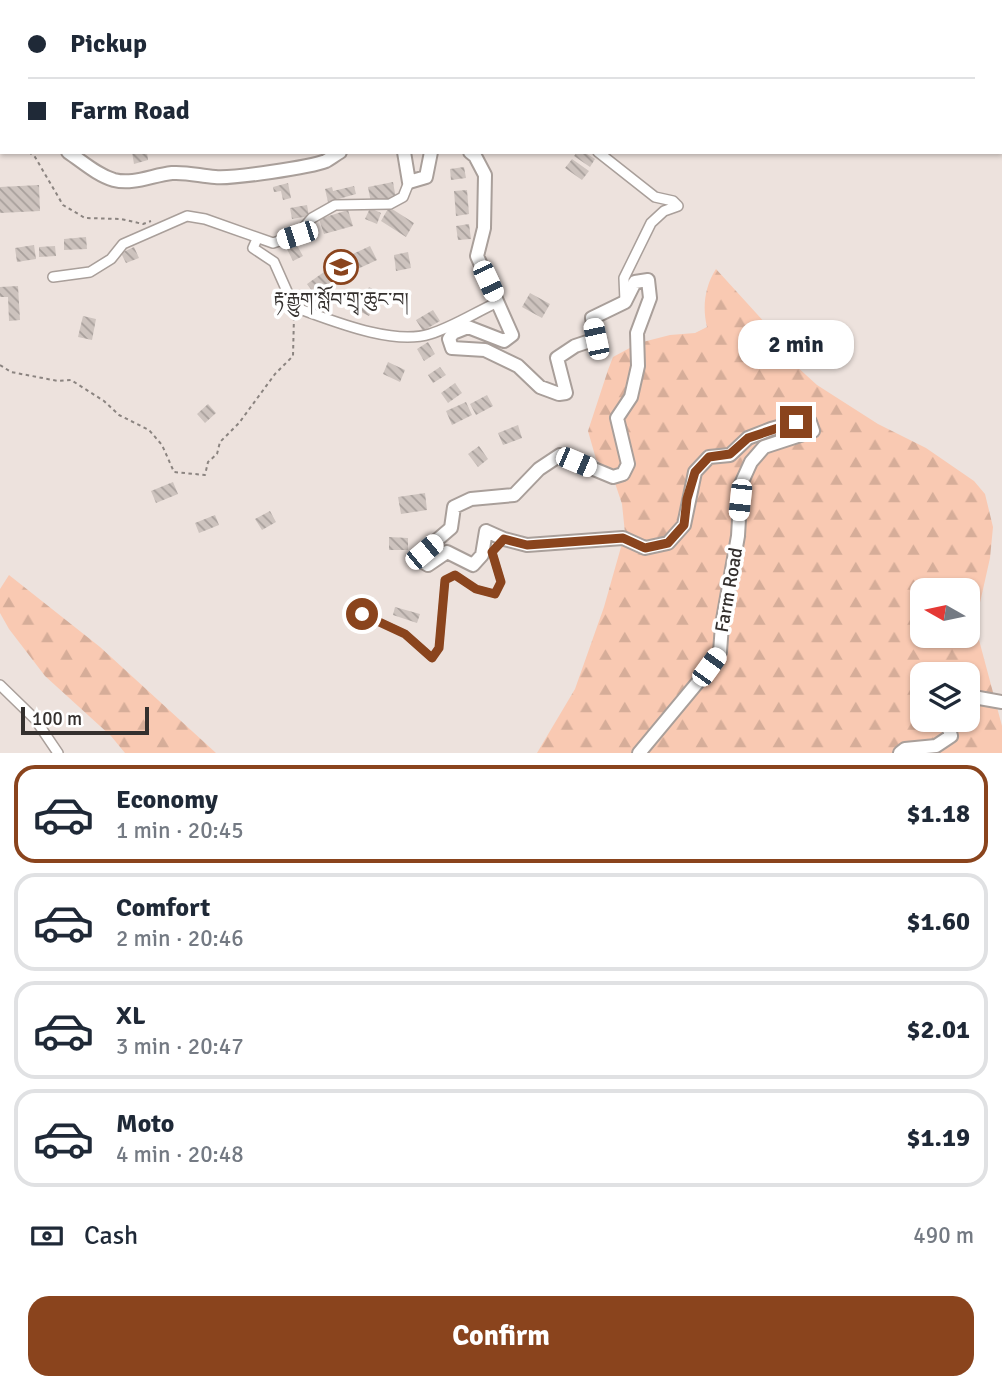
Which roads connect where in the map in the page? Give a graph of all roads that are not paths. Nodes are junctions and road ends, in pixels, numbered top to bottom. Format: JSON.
{"nodes":[{"id":1,"x":71,"y":154,"type":"edge"},
{"id":2,"x":337,"y":154,"type":"edge"},
{"id":3,"x":404,"y":154,"type":"edge"},
{"id":4,"x":431,"y":154,"type":"edge"},
{"id":5,"x":472,"y":154,"type":"edge"},
{"id":6,"x":601,"y":154,"type":"edge"},
{"id":7,"x":409,"y":183,"type":"junction"},
{"id":8,"x":257,"y":239,"type":"junction"},
{"id":9,"x":53,"y":277,"type":"dead end"},
{"id":10,"x":498,"y":302,"type":"junction"},
{"id":11,"x":625,"y":302,"type":"junction"},
{"id":12,"x":504,"y":539,"type":"junction"},
{"id":13,"x":362,"y":614,"type":"dead end"},
{"id":14,"x":0,"y":685,"type":"edge"},
{"id":15,"x":980,"y":698,"type":"edge"},
{"id":16,"x":1002,"y":702,"type":"edge"},
{"id":17,"x":950,"y":732,"type":"edge"},
{"id":18,"x":58,"y":753,"type":"edge"},
{"id":19,"x":639,"y":753,"type":"edge"},
{"id":20,"x":900,"y":753,"type":"edge"}],
"edges":[{"from":1,"to":2,"type":"street"},
{"from":3,"to":7,"type":"street"},
{"from":4,"to":7,"type":"street"},
{"from":5,"to":10,"type":"street","name":"Farm Road"},
{"from":6,"to":11,"type":"street"},
{"from":7,"to":8,"type":"street"},
{"from":8,"to":9,"type":"street"},
{"from":8,"to":10,"type":"street"},
{"from":10,"to":11,"type":"street","name":"Farm Road"},
{"from":11,"to":12,"type":"street","name":"Farm Road"},
{"from":12,"to":13,"type":"lane"},
{"from":12,"to":19,"type":"street","name":"Farm Road"},
{"from":14,"to":18,"type":"street"},
{"from":15,"to":16,"type":"street"},
{"from":17,"to":20,"type":"street"}]}
